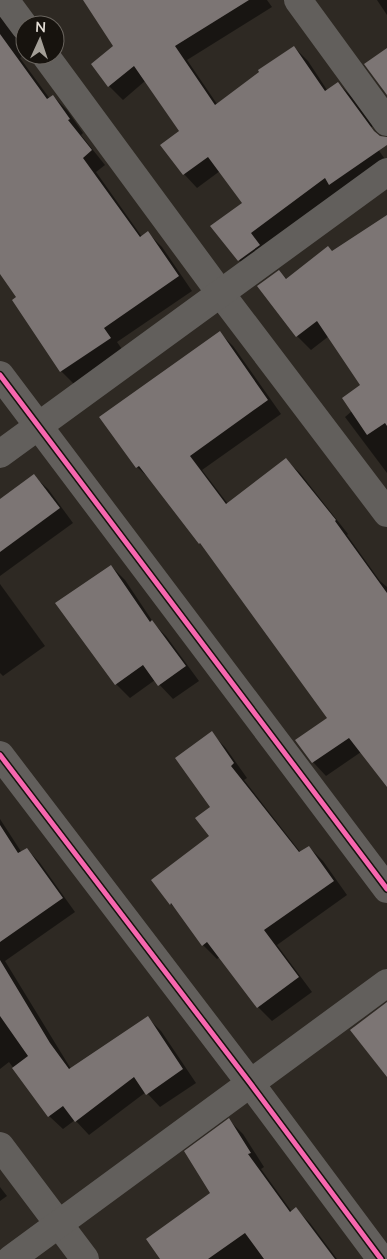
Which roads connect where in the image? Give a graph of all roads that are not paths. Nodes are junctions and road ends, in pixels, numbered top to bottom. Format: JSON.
{"nodes":[{"id":1,"x":5,"y":0,"type":"edge"},
{"id":2,"x":298,"y":0,"type":"edge"},
{"id":3,"x":16,"y":15,"type":"edge"},
{"id":4,"x":52,"y":65,"type":"edge"},
{"id":5,"x":387,"y":122,"type":"edge"},
{"id":6,"x":387,"y":172,"type":"edge"},
{"id":7,"x":221,"y":294,"type":"junction"},
{"id":8,"x":0,"y":375,"type":"edge"},
{"id":9,"x":38,"y":426,"type":"junction"},
{"id":10,"x":0,"y":454,"type":"edge"},
{"id":11,"x":387,"y":513,"type":"edge"},
{"id":12,"x":0,"y":755,"type":"edge"},
{"id":13,"x":387,"y":889,"type":"edge"},
{"id":14,"x":387,"y":983,"type":"edge"},
{"id":15,"x":250,"y":1082,"type":"junction"},
{"id":16,"x":0,"y":1146,"type":"edge"},
{"id":17,"x":59,"y":1224,"type":"junction"},
{"id":18,"x":11,"y":1259,"type":"edge"},
{"id":19,"x":85,"y":1259,"type":"edge"},
{"id":20,"x":381,"y":1259,"type":"edge"}],
"edges":[{"from":1,"to":3,"type":"street"},
{"from":2,"to":5,"type":"street"},
{"from":4,"to":7,"type":"street"},
{"from":6,"to":7,"type":"street"},
{"from":7,"to":9,"type":"street"},
{"from":7,"to":11,"type":"street"},
{"from":8,"to":9,"type":"street"},
{"from":9,"to":10,"type":"street"},
{"from":9,"to":13,"type":"street"},
{"from":12,"to":15,"type":"street"},
{"from":14,"to":15,"type":"street"},
{"from":15,"to":17,"type":"street"},
{"from":15,"to":20,"type":"street"},
{"from":16,"to":17,"type":"street"},
{"from":17,"to":18,"type":"street"},
{"from":17,"to":19,"type":"street"}]}
